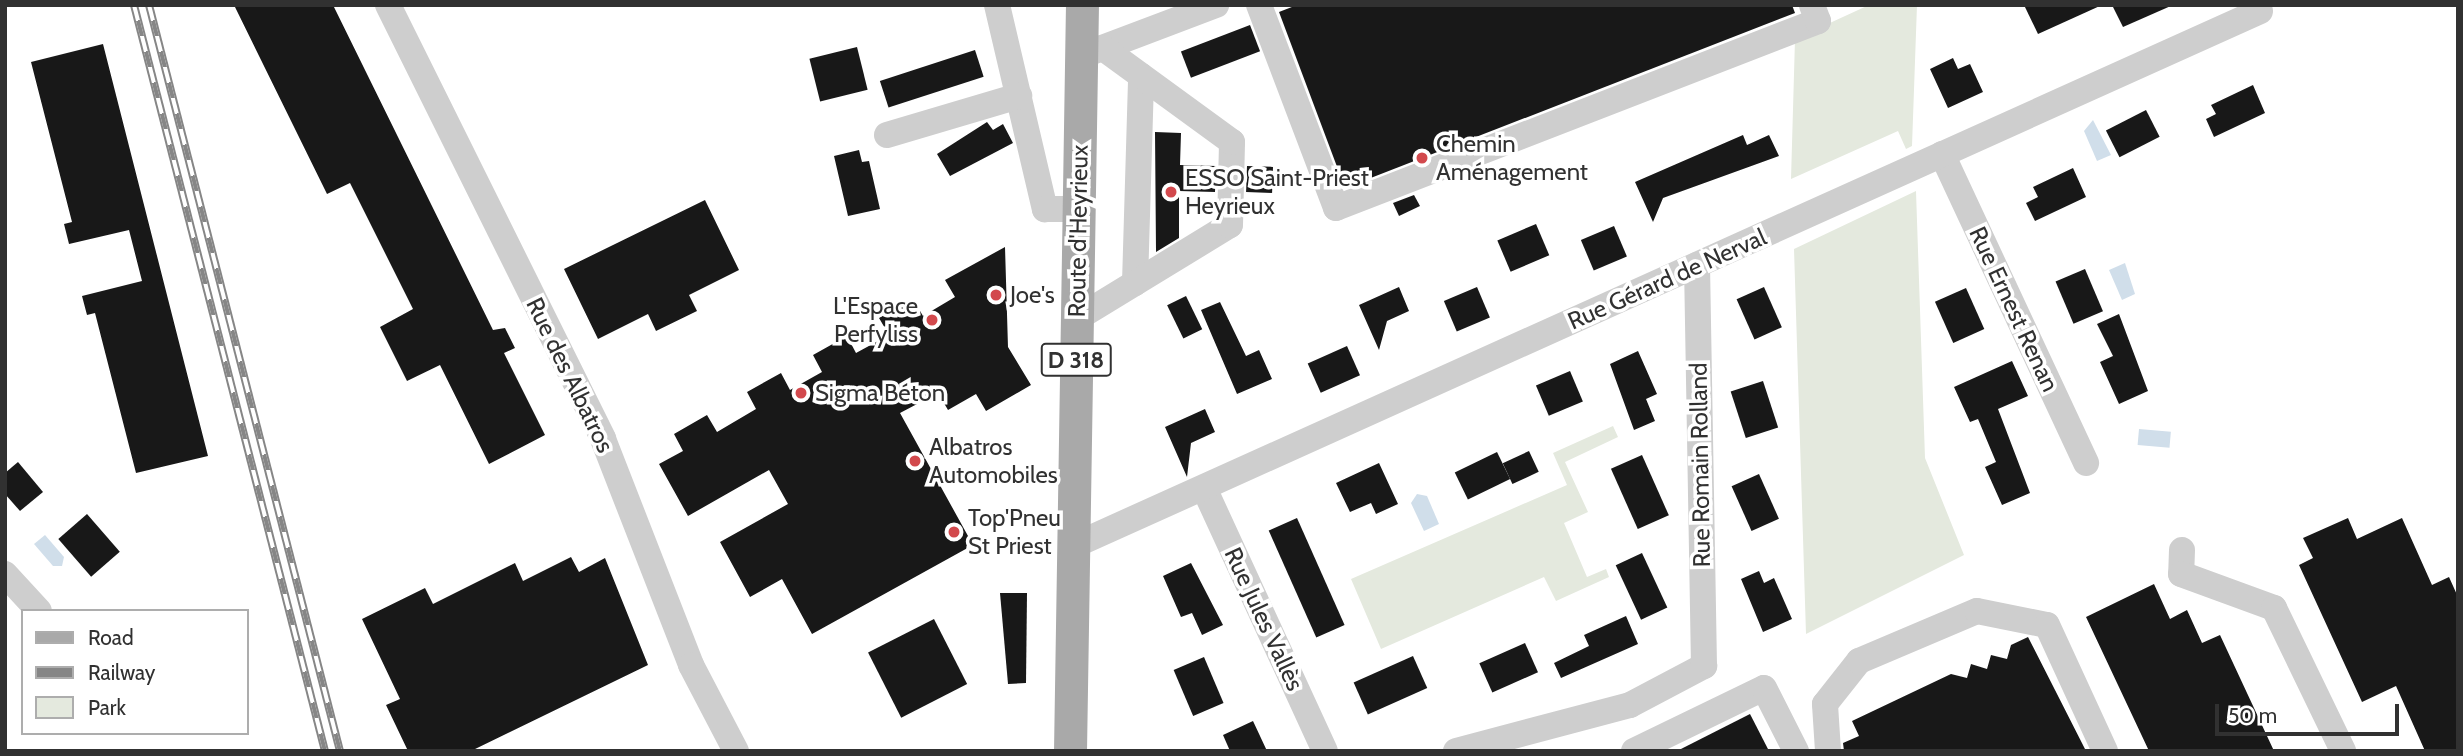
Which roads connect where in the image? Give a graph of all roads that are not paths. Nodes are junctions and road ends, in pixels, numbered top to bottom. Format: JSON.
{"nodes":[{"id":1,"x":388,"y":5,"type":"edge"},
{"id":2,"x":997,"y":5,"type":"edge"},
{"id":3,"x":1082,"y":5,"type":"edge"},
{"id":4,"x":1216,"y":5,"type":"edge"},
{"id":5,"x":1259,"y":5,"type":"edge"},
{"id":6,"x":1821,"y":10,"type":"edge"},
{"id":7,"x":2260,"y":11,"type":"dead end"},
{"id":8,"x":1092,"y":52,"type":"junction"},
{"id":9,"x":1141,"y":76,"type":"junction"},
{"id":10,"x":1019,"y":96,"type":"junction"},
{"id":11,"x":887,"y":135,"type":"dead end"},
{"id":12,"x":1942,"y":154,"type":"junction"},
{"id":13,"x":1078,"y":209,"type":"junction"},
{"id":14,"x":1697,"y":265,"type":"junction"},
{"id":15,"x":1135,"y":283,"type":"junction"},
{"id":16,"x":1076,"y":319,"type":"junction"},
{"id":17,"x":2087,"y":463,"type":"dead end"},
{"id":18,"x":1203,"y":488,"type":"junction"},
{"id":19,"x":1073,"y":546,"type":"junction"},
{"id":20,"x":2182,"y":550,"type":"dead end"},
{"id":21,"x":5,"y":574,"type":"edge"},
{"id":22,"x":37,"y":609,"type":"edge"},
{"id":23,"x":736,"y":751,"type":"edge"},
{"id":24,"x":1070,"y":751,"type":"edge"},
{"id":25,"x":1325,"y":751,"type":"edge"},
{"id":26,"x":1455,"y":751,"type":"edge"},
{"id":27,"x":1634,"y":751,"type":"edge"},
{"id":28,"x":1796,"y":751,"type":"edge"},
{"id":29,"x":1828,"y":751,"type":"edge"},
{"id":30,"x":2105,"y":751,"type":"edge"},
{"id":31,"x":2343,"y":751,"type":"edge"}],
"edges":[{"from":1,"to":23,"type":"street","name":"Rue des Albatros"},
{"from":2,"to":10,"type":"street"},
{"from":3,"to":8,"type":"main road","name":"Route d'Heyrieux","number":"D 318"},
{"from":4,"to":8,"type":"street"},
{"from":5,"to":6,"type":"street"},
{"from":7,"to":12,"type":"street","name":"Rue Gérard de Nerval"},
{"from":8,"to":9,"type":"street"},
{"from":8,"to":13,"type":"main road","name":"Route d'Heyrieux","number":"D 318"},
{"from":9,"to":15,"type":"street"},
{"from":9,"to":15,"type":"street"},
{"from":10,"to":11,"type":"street"},
{"from":10,"to":13,"type":"street"},
{"from":12,"to":14,"type":"street","name":"Rue Gérard de Nerval"},
{"from":12,"to":17,"type":"street","name":"Rue Ernest Renan"},
{"from":13,"to":16,"type":"main road","name":"Route d'Heyrieux","number":"D 318"},
{"from":14,"to":18,"type":"street","name":"Rue Gérard de Nerval"},
{"from":14,"to":26,"type":"street","name":"Rue Romain Rolland"},
{"from":15,"to":16,"type":"street"},
{"from":16,"to":19,"type":"main road","name":"Route d'Heyrieux","number":"D 318"},
{"from":18,"to":19,"type":"street","name":"Rue Gérard de Nerval"},
{"from":18,"to":25,"type":"street","name":"Rue Jules Vallès"},
{"from":19,"to":24,"type":"main road","name":"Route d'Heyrieux","number":"D 318"},
{"from":20,"to":31,"type":"street"},
{"from":21,"to":22,"type":"street"},
{"from":27,"to":28,"type":"street"},
{"from":29,"to":30,"type":"street"}]}
